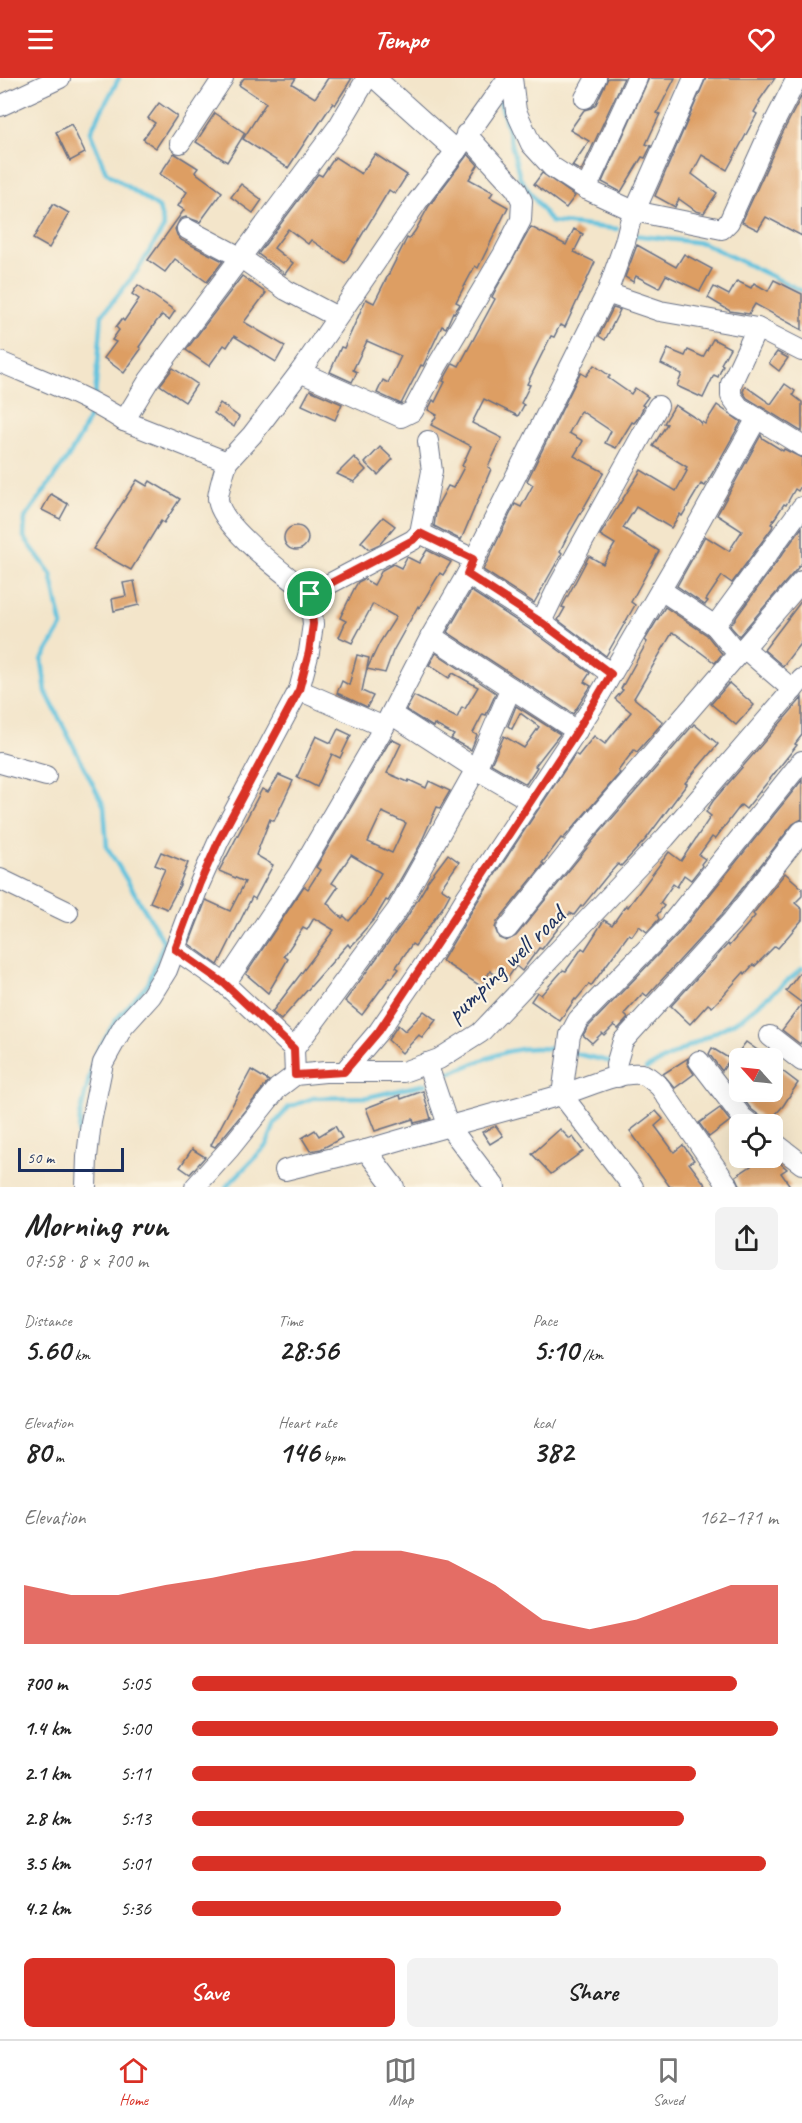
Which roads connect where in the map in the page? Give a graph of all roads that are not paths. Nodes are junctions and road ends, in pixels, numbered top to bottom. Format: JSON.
{"nodes":[{"id":1,"x":60,"y":78,"type":"edge"},
{"id":2,"x":223,"y":78,"type":"edge"},
{"id":3,"x":367,"y":78,"type":"edge"},
{"id":4,"x":375,"y":78,"type":"edge"},
{"id":5,"x":596,"y":78,"type":"edge"},
{"id":6,"x":637,"y":78,"type":"edge"},
{"id":7,"x":694,"y":78,"type":"edge"},
{"id":8,"x":797,"y":78,"type":"edge"},
{"id":9,"x":509,"y":79,"type":"edge"},
{"id":10,"x":585,"y":98,"type":"dead end"},
{"id":11,"x":0,"y":106,"type":"edge"},
{"id":12,"x":180,"y":143,"type":"dead end"},
{"id":13,"x":461,"y":143,"type":"junction"},
{"id":14,"x":586,"y":189,"type":"junction"},
{"id":15,"x":632,"y":216,"type":"junction"},
{"id":16,"x":187,"y":229,"type":"dead end"},
{"id":17,"x":240,"y":257,"type":"junction"},
{"id":18,"x":607,"y":293,"type":"junction"},
{"id":19,"x":337,"y":317,"type":"junction"},
{"id":20,"x":757,"y":328,"type":"junction"},
{"id":21,"x":802,"y":351,"type":"edge"},
{"id":22,"x":0,"y":362,"type":"edge"},
{"id":23,"x":300,"y":372,"type":"junction"},
{"id":24,"x":658,"y":406,"type":"dead end"},
{"id":25,"x":117,"y":416,"type":"junction"},
{"id":26,"x":757,"y":418,"type":"junction"},
{"id":27,"x":428,"y":441,"type":"dead end"},
{"id":28,"x":802,"y":446,"type":"edge"},
{"id":29,"x":226,"y":462,"type":"junction"},
{"id":30,"x":802,"y":507,"type":"edge"},
{"id":31,"x":420,"y":533,"type":"junction"},
{"id":32,"x":470,"y":566,"type":"junction"},
{"id":33,"x":802,"y":581,"type":"edge"},
{"id":34,"x":661,"y":590,"type":"junction"},
{"id":35,"x":310,"y":594,"type":"junction"},
{"id":36,"x":541,"y":622,"type":"junction"},
{"id":37,"x":715,"y":626,"type":"junction"},
{"id":38,"x":431,"y":636,"type":"junction"},
{"id":39,"x":741,"y":651,"type":"junction"},
{"id":40,"x":611,"y":674,"type":"junction"},
{"id":41,"x":797,"y":684,"type":"edge"},
{"id":42,"x":512,"y":688,"type":"junction"},
{"id":43,"x":299,"y":690,"type":"junction"},
{"id":44,"x":387,"y":720,"type":"junction"},
{"id":45,"x":577,"y":731,"type":"junction"},
{"id":46,"x":802,"y":761,"type":"edge"},
{"id":47,"x":0,"y":762,"type":"edge"},
{"id":48,"x":476,"y":769,"type":"junction"},
{"id":49,"x":46,"y":776,"type":"dead end"},
{"id":50,"x":531,"y":801,"type":"junction"},
{"id":51,"x":802,"y":831,"type":"edge"},
{"id":52,"x":796,"y":851,"type":"edge"},
{"id":53,"x":1,"y":884,"type":"edge"},
{"id":54,"x":68,"y":912,"type":"dead end"},
{"id":55,"x":507,"y":929,"type":"dead end"},
{"id":56,"x":175,"y":949,"type":"junction"},
{"id":57,"x":225,"y":984,"type":"junction"},
{"id":58,"x":770,"y":1036,"type":"dead end"},
{"id":59,"x":294,"y":1049,"type":"junction"},
{"id":60,"x":699,"y":1061,"type":"dead end"},
{"id":61,"x":802,"y":1061,"type":"edge"},
{"id":62,"x":427,"y":1063,"type":"junction"},
{"id":63,"x":617,"y":1071,"type":"junction"},
{"id":64,"x":344,"y":1072,"type":"junction"},
{"id":65,"x":295,"y":1075,"type":"junction"},
{"id":66,"x":562,"y":1095,"type":"junction"},
{"id":67,"x":740,"y":1114,"type":"edge"},
{"id":68,"x":448,"y":1125,"type":"junction"},
{"id":69,"x":783,"y":1149,"type":"edge"},
{"id":70,"x":366,"y":1150,"type":"junction"},
{"id":71,"x":802,"y":1164,"type":"edge"},
{"id":72,"x":285,"y":1170,"type":"dead end"},
{"id":73,"x":86,"y":1187,"type":"edge"},
{"id":74,"x":195,"y":1187,"type":"edge"},
{"id":75,"x":394,"y":1187,"type":"edge"},
{"id":76,"x":495,"y":1187,"type":"edge"},
{"id":77,"x":633,"y":1187,"type":"edge"},
{"id":78,"x":729,"y":1187,"type":"edge"}],
"edges":[{"from":1,"to":11,"type":"street"},
{"from":2,"to":12,"type":"street"},
{"from":3,"to":17,"type":"street"},
{"from":4,"to":13,"type":"street"},
{"from":5,"to":10,"type":"street"},
{"from":6,"to":14,"type":"street"},
{"from":7,"to":15,"type":"street"},
{"from":8,"to":15,"type":"street"},
{"from":9,"to":13,"type":"street"},
{"from":9,"to":14,"type":"street"},
{"from":13,"to":19,"type":"street"},
{"from":13,"to":23,"type":"street"},
{"from":14,"to":15,"type":"street"},
{"from":15,"to":18,"type":"street"},
{"from":16,"to":17,"type":"street"},
{"from":17,"to":19,"type":"street"},
{"from":17,"to":25,"type":"street"},
{"from":18,"to":20,"type":"street"},
{"from":18,"to":32,"type":"street"},
{"from":19,"to":23,"type":"street"},
{"from":20,"to":21,"type":"street"},
{"from":20,"to":26,"type":"street"},
{"from":22,"to":25,"type":"street"},
{"from":23,"to":29,"type":"street"},
{"from":24,"to":36,"type":"street"},
{"from":25,"to":29,"type":"street"},
{"from":26,"to":28,"type":"street"},
{"from":26,"to":34,"type":"street"},
{"from":27,"to":31,"type":"street"},
{"from":29,"to":35,"type":"street"},
{"from":30,"to":37,"type":"street"},
{"from":31,"to":32,"type":"street"},
{"from":31,"to":35,"type":"street"},
{"from":32,"to":36,"type":"street"},
{"from":32,"to":38,"type":"street"},
{"from":33,"to":39,"type":"street"},
{"from":34,"to":37,"type":"street"},
{"from":34,"to":40,"type":"street"},
{"from":35,"to":43,"type":"street"},
{"from":36,"to":40,"type":"street"},
{"from":37,"to":39,"type":"street"},
{"from":38,"to":42,"type":"street"},
{"from":38,"to":44,"type":"street"},
{"from":39,"to":41,"type":"street"},
{"from":39,"to":55,"type":"street"},
{"from":40,"to":45,"type":"street"},
{"from":41,"to":62,"type":"street","name":"pumping well road"},
{"from":42,"to":45,"type":"street"},
{"from":42,"to":48,"type":"street"},
{"from":43,"to":44,"type":"street"},
{"from":43,"to":56,"type":"street"},
{"from":44,"to":48,"type":"street"},
{"from":44,"to":57,"type":"street"},
{"from":45,"to":50,"type":"street"},
{"from":46,"to":66,"type":"street"},
{"from":47,"to":49,"type":"street"},
{"from":48,"to":50,"type":"street"},
{"from":48,"to":59,"type":"street"},
{"from":50,"to":64,"type":"street"},
{"from":51,"to":52,"type":"street"},
{"from":52,"to":63,"type":"street"},
{"from":53,"to":54,"type":"street"},
{"from":56,"to":57,"type":"street"},
{"from":56,"to":73,"type":"street"},
{"from":57,"to":59,"type":"street"},
{"from":58,"to":61,"type":"street"},
{"from":59,"to":65,"type":"street"},
{"from":60,"to":67,"type":"street"},
{"from":62,"to":64,"type":"street","name":"pumping well road"},
{"from":62,"to":68,"type":"street"},
{"from":63,"to":66,"type":"street"},
{"from":63,"to":78,"type":"street"},
{"from":64,"to":65,"type":"street","name":"pumping well road"},
{"from":65,"to":74,"type":"street"},
{"from":66,"to":68,"type":"street"},
{"from":66,"to":77,"type":"street"},
{"from":68,"to":70,"type":"street"},
{"from":68,"to":76,"type":"street"},
{"from":69,"to":71,"type":"street"},
{"from":70,"to":72,"type":"street"},
{"from":70,"to":75,"type":"street"}]}
